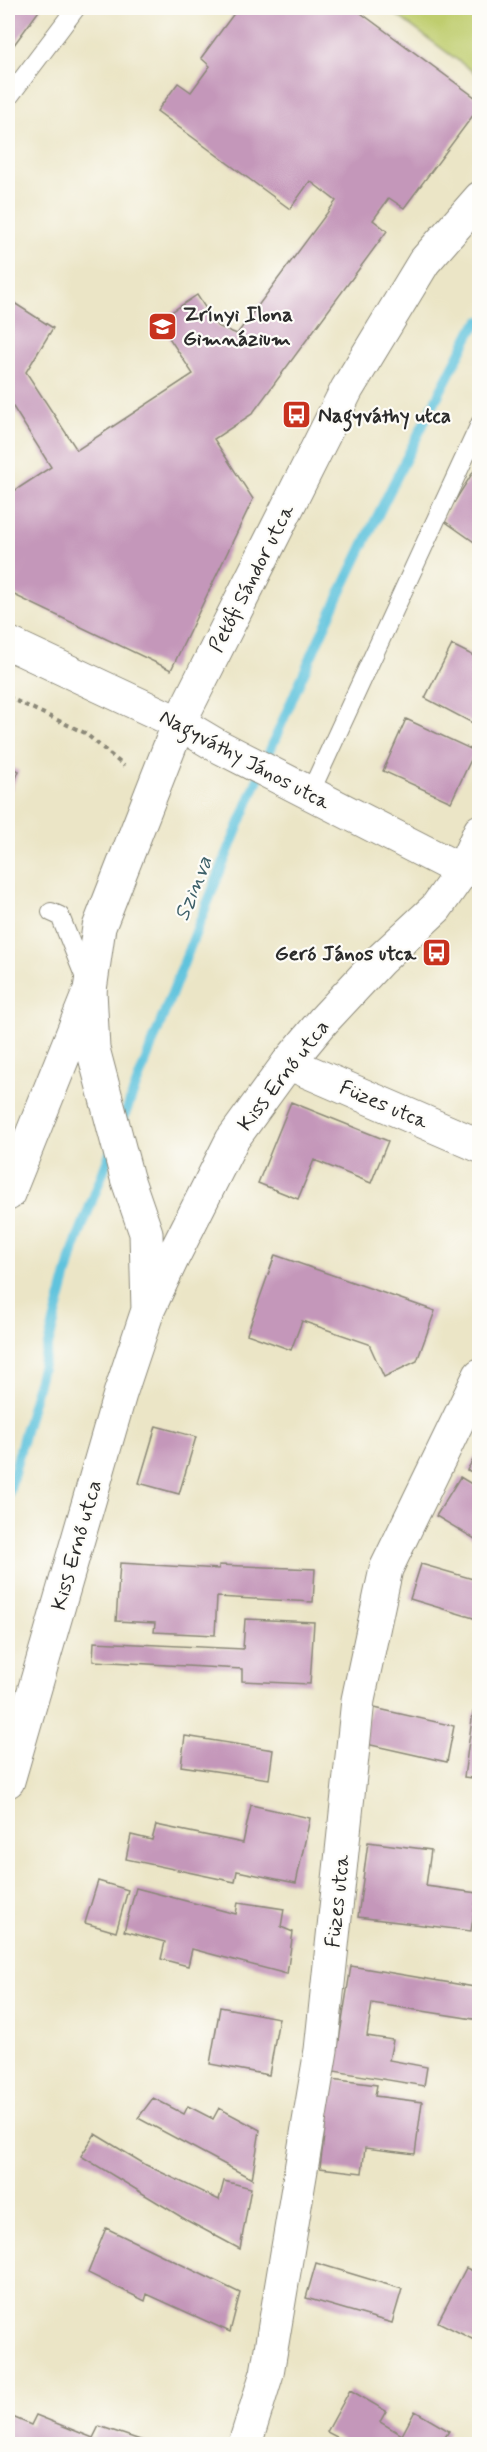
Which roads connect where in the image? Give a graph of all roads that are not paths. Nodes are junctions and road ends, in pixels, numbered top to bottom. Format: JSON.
{"nodes":[{"id":1,"x":76,"y":8,"type":"edge"},
{"id":2,"x":8,"y":98,"type":"edge"},
{"id":3,"x":480,"y":198,"type":"edge"},
{"id":4,"x":480,"y":424,"type":"edge"},
{"id":5,"x":8,"y":643,"type":"edge"},
{"id":6,"x":179,"y":723,"type":"junction"},
{"id":7,"x":300,"y":788,"type":"junction"},
{"id":8,"x":480,"y":831,"type":"edge"},
{"id":9,"x":471,"y":875,"type":"edge"},
{"id":10,"x":51,"y":912,"type":"dead end"},
{"id":11,"x":90,"y":990,"type":"junction"},
{"id":12,"x":288,"y":1063,"type":"junction"},
{"id":13,"x":480,"y":1146,"type":"edge"},
{"id":14,"x":8,"y":1194,"type":"edge"},
{"id":15,"x":148,"y":1310,"type":"junction"},
{"id":16,"x":480,"y":1375,"type":"edge"},
{"id":17,"x":8,"y":1781,"type":"edge"},
{"id":18,"x":245,"y":2445,"type":"edge"}],
"edges":[{"from":1,"to":2,"type":"lane"},
{"from":3,"to":6,"type":"street","name":"Petőfi Sándor utca"},
{"from":4,"to":7,"type":"lane"},
{"from":5,"to":6,"type":"street","name":"Nagyváthy János utca"},
{"from":6,"to":7,"type":"street","name":"Nagyváthy János utca"},
{"from":6,"to":11,"type":"street","name":"Petőfi Sándor utca"},
{"from":7,"to":9,"type":"street","name":"Nagyváthy János utca"},
{"from":8,"to":9,"type":"street"},
{"from":9,"to":12,"type":"street","name":"Kiss Ernő utca"},
{"from":10,"to":11,"type":"lane"},
{"from":11,"to":14,"type":"street"},
{"from":11,"to":15,"type":"street","name":"Kiss Ernő utca"},
{"from":12,"to":13,"type":"street","name":"Füzes utca"},
{"from":12,"to":15,"type":"street","name":"Kiss Ernő utca"},
{"from":15,"to":17,"type":"street","name":"Kiss Ernő utca"},
{"from":16,"to":18,"type":"street","name":"Füzes utca"}]}
